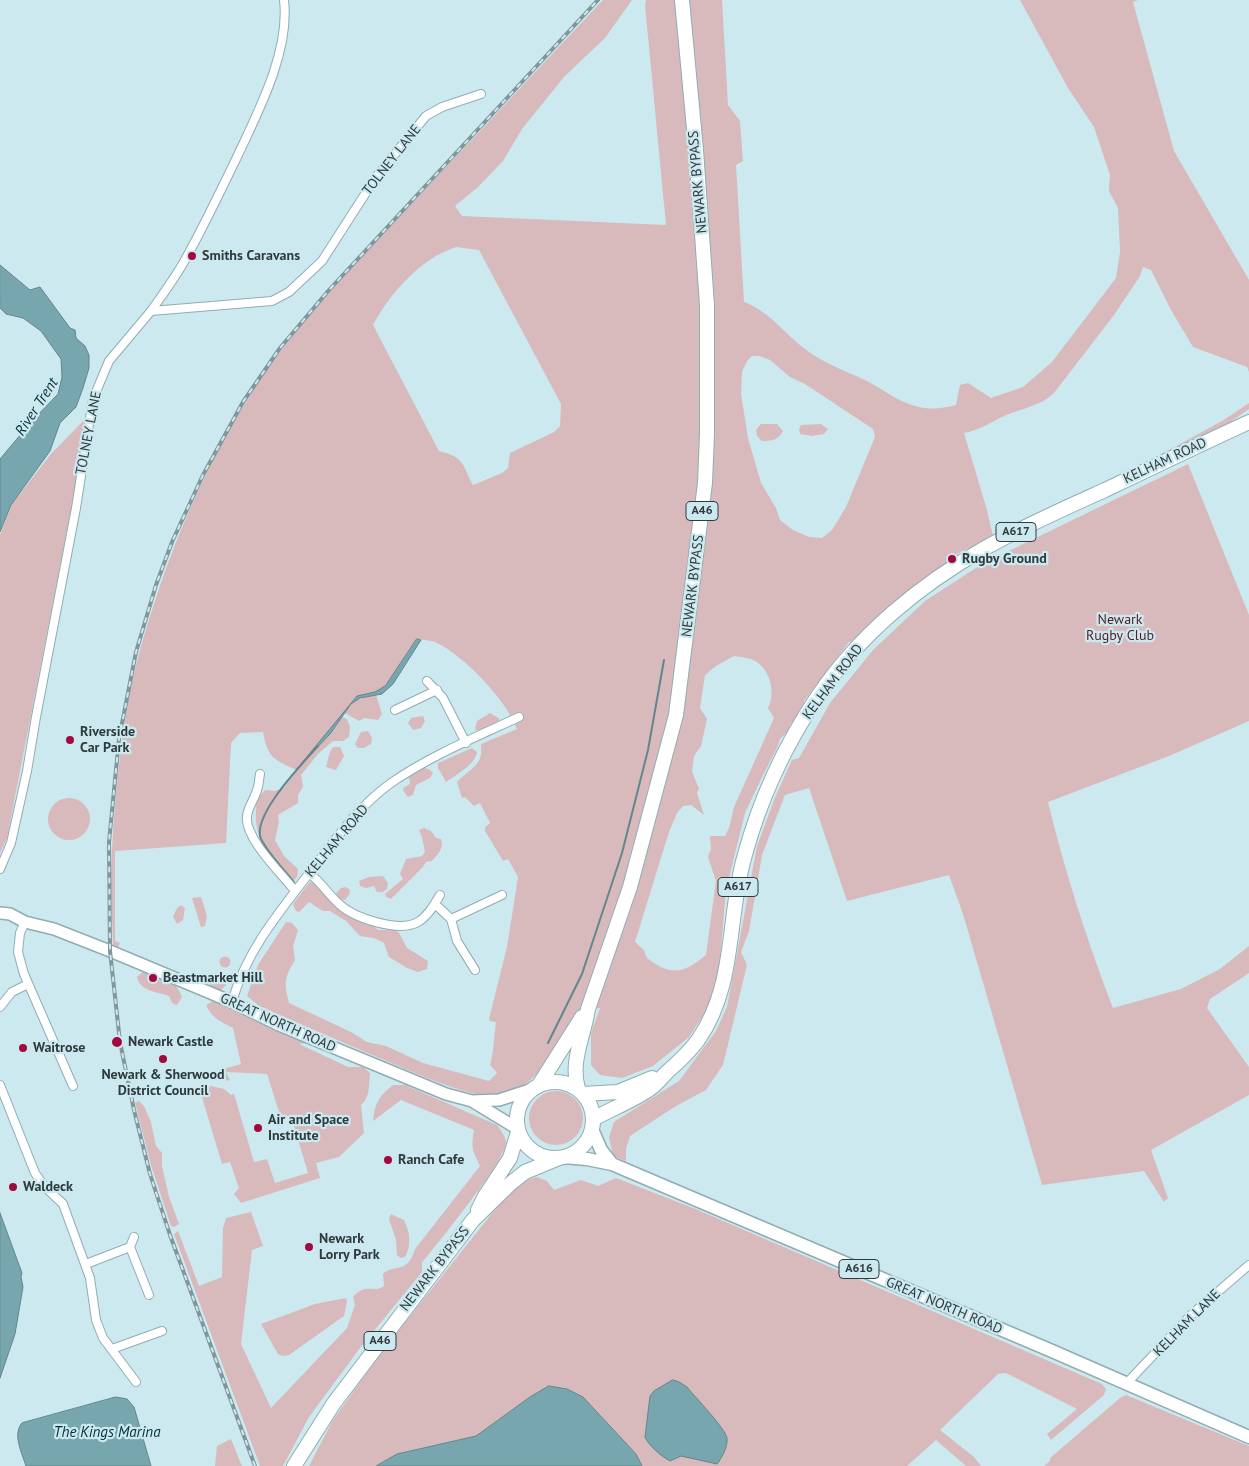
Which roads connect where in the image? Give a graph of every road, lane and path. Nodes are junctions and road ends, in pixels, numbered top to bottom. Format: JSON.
{"nodes":[{"id":1,"x":284,"y":0,"type":"edge"},
{"id":2,"x":682,"y":0,"type":"edge"},
{"id":3,"x":481,"y":94,"type":"dead end"},
{"id":4,"x":151,"y":311,"type":"junction"},
{"id":5,"x":1249,"y":422,"type":"edge"},
{"id":6,"x":427,"y":681,"type":"dead end"},
{"id":7,"x":437,"y":690,"type":"junction"},
{"id":8,"x":395,"y":710,"type":"dead end"},
{"id":9,"x":519,"y":717,"type":"dead end"},
{"id":10,"x":466,"y":742,"type":"junction"},
{"id":11,"x":260,"y":774,"type":"dead end"},
{"id":12,"x":0,"y":869,"type":"edge"},
{"id":13,"x":309,"y":873,"type":"junction"},
{"id":14,"x":295,"y":891,"type":"junction"},
{"id":15,"x":440,"y":895,"type":"dead end"},
{"id":16,"x":435,"y":904,"type":"junction"},
{"id":17,"x":500,"y":906,"type":"dead end"},
{"id":18,"x":0,"y":913,"type":"edge"},
{"id":19,"x":451,"y":920,"type":"junction"},
{"id":20,"x":25,"y":922,"type":"junction"},
{"id":21,"x":475,"y":970,"type":"dead end"},
{"id":22,"x":28,"y":984,"type":"junction"},
{"id":23,"x":232,"y":1002,"type":"junction"},
{"id":24,"x":0,"y":1007,"type":"edge"},
{"id":25,"x":588,"y":1009,"type":"junction"},
{"id":26,"x":664,"y":1075,"type":"junction"},
{"id":27,"x":0,"y":1085,"type":"edge"},
{"id":28,"x":73,"y":1086,"type":"dead end"},
{"id":29,"x":534,"y":1088,"type":"junction"},
{"id":30,"x":580,"y":1092,"type":"junction"},
{"id":31,"x":472,"y":1101,"type":"junction"},
{"id":32,"x":592,"y":1124,"type":"junction"},
{"id":33,"x":518,"y":1131,"type":"junction"},
{"id":34,"x":561,"y":1157,"type":"junction"},
{"id":35,"x":612,"y":1164,"type":"junction"},
{"id":36,"x":473,"y":1220,"type":"junction"},
{"id":37,"x":134,"y":1237,"type":"dead end"},
{"id":38,"x":130,"y":1247,"type":"junction"},
{"id":39,"x":86,"y":1264,"type":"junction"},
{"id":40,"x":1249,"y":1265,"type":"edge"},
{"id":41,"x":149,"y":1295,"type":"dead end"},
{"id":42,"x":162,"y":1330,"type":"dead end"},
{"id":43,"x":112,"y":1349,"type":"junction"},
{"id":44,"x":136,"y":1382,"type":"dead end"},
{"id":45,"x":1126,"y":1384,"type":"junction"},
{"id":46,"x":1249,"y":1437,"type":"edge"},
{"id":47,"x":294,"y":1466,"type":"edge"}],
"edges":[{"from":1,"to":4,"type":"street"},
{"from":2,"to":25,"type":"highway","name":"NEWARK BYPASS","number":"A46"},
{"from":3,"to":4,"type":"street","name":"TOLNEY LANE"},
{"from":4,"to":12,"type":"street","name":"TOLNEY LANE"},
{"from":5,"to":26,"type":"highway","name":"KELHAM ROAD","number":"A617"},
{"from":6,"to":7,"type":"street"},
{"from":7,"to":8,"type":"street"},
{"from":7,"to":10,"type":"street"},
{"from":9,"to":10,"type":"street","name":"KELHAM ROAD"},
{"from":10,"to":13,"type":"street","name":"KELHAM ROAD"},
{"from":11,"to":14,"type":"street"},
{"from":13,"to":14,"type":"street","name":"KELHAM ROAD"},
{"from":13,"to":16,"type":"street"},
{"from":14,"to":23,"type":"street","name":"KELHAM ROAD"},
{"from":15,"to":16,"type":"street"},
{"from":16,"to":19,"type":"street"},
{"from":17,"to":19,"type":"street"},
{"from":18,"to":20,"type":"main road","name":"GREAT NORTH ROAD"},
{"from":19,"to":21,"type":"street"},
{"from":20,"to":22,"type":"street"},
{"from":20,"to":23,"type":"main road","name":"GREAT NORTH ROAD"},
{"from":22,"to":24,"type":"street"},
{"from":22,"to":28,"type":"street"},
{"from":23,"to":31,"type":"main road","name":"GREAT NORTH ROAD"},
{"from":25,"to":29,"type":"highway","name":"NEWARK BYPASS","number":"A46"},
{"from":25,"to":30,"type":"highway","name":"NEWARK BYPASS","number":"A46"},
{"from":26,"to":30,"type":"highway","name":"KELHAM ROAD","number":"A617"},
{"from":26,"to":32,"type":"highway","name":"KELHAM ROAD","number":"A617"},
{"from":27,"to":39,"type":"street"},
{"from":29,"to":30,"type":"highway"},
{"from":29,"to":31,"type":"main road","name":"GREAT NORTH ROAD"},
{"from":29,"to":33,"type":"highway"},
{"from":30,"to":32,"type":"highway"},
{"from":31,"to":33,"type":"main road","name":"GREAT NORTH ROAD"},
{"from":32,"to":34,"type":"highway"},
{"from":32,"to":35,"type":"main road"},
{"from":33,"to":34,"type":"highway"},
{"from":33,"to":36,"type":"highway","name":"NEWARK BYPASS","number":"A46"},
{"from":34,"to":35,"type":"main road","name":"GREAT NORTH ROAD","number":"A616"},
{"from":34,"to":36,"type":"highway","name":"NEWARK BYPASS","number":"A46"},
{"from":35,"to":45,"type":"main road","name":"GREAT NORTH ROAD","number":"A616"},
{"from":36,"to":47,"type":"highway","name":"NEWARK BYPASS","number":"A46"},
{"from":37,"to":38,"type":"street"},
{"from":38,"to":39,"type":"street"},
{"from":38,"to":41,"type":"street"},
{"from":39,"to":43,"type":"street"},
{"from":40,"to":45,"type":"street","name":"KELHAM LANE"},
{"from":42,"to":43,"type":"street"},
{"from":43,"to":44,"type":"street"},
{"from":45,"to":46,"type":"main road","name":"GREAT NORTH ROAD","number":"A616"}]}
